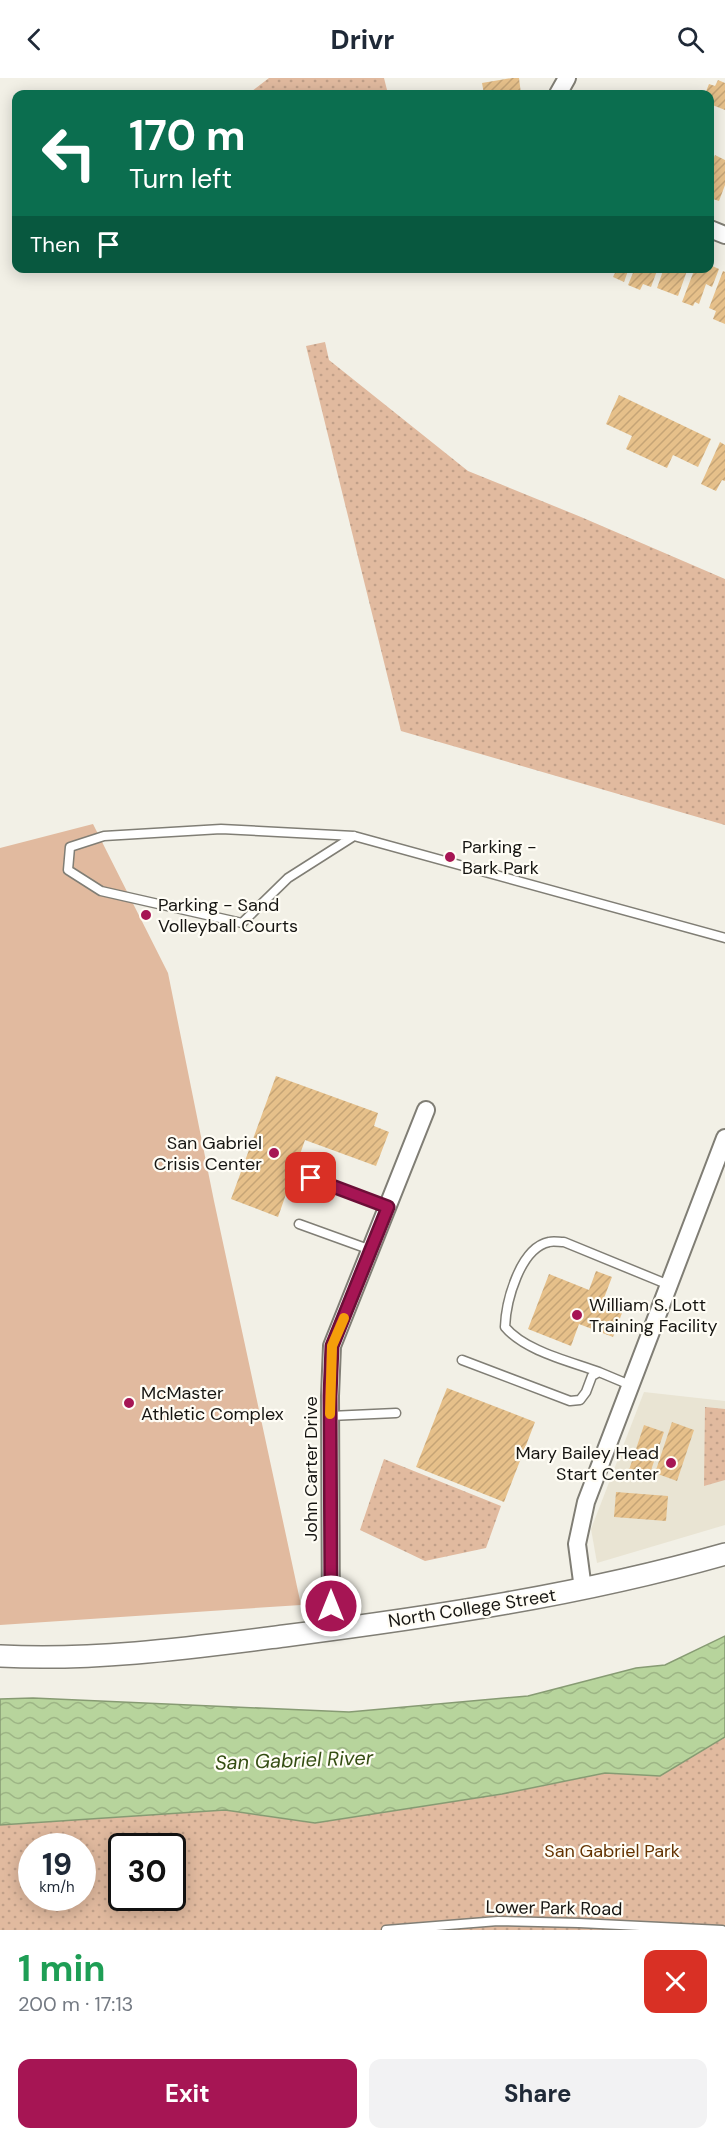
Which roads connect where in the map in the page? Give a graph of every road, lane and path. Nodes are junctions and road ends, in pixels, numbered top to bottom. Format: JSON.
{"nodes":[{"id":1,"x":354,"y":836,"type":"junction"},
{"id":2,"x":725,"y":938,"type":"edge"},
{"id":3,"x":426,"y":1110,"type":"dead end"},
{"id":4,"x":725,"y":1138,"type":"edge"},
{"id":5,"x":311,"y":1178,"type":"dead end"},
{"id":6,"x":388,"y":1207,"type":"junction"},
{"id":7,"x":300,"y":1224,"type":"dead end"},
{"id":8,"x":371,"y":1250,"type":"junction"},
{"id":9,"x":669,"y":1285,"type":"junction"},
{"id":10,"x":462,"y":1360,"type":"dead end"},
{"id":11,"x":599,"y":1372,"type":"junction"},
{"id":12,"x":630,"y":1385,"type":"junction"},
{"id":13,"x":396,"y":1413,"type":"dead end"},
{"id":14,"x":330,"y":1416,"type":"junction"},
{"id":15,"x":725,"y":1554,"type":"edge"},
{"id":16,"x":583,"y":1589,"type":"junction"},
{"id":17,"x":331,"y":1630,"type":"junction"},
{"id":18,"x":0,"y":1656,"type":"edge"},
{"id":19,"x":386,"y":1930,"type":"edge"},
{"id":20,"x":722,"y":1930,"type":"edge"}],
"edges":[{"from":1,"to":1,"type":"lane"},
{"from":1,"to":2,"type":"lane"},
{"from":3,"to":6,"type":"street","name":"John Carter Drive"},
{"from":4,"to":9,"type":"street"},
{"from":5,"to":6,"type":"lane"},
{"from":6,"to":8,"type":"street","name":"John Carter Drive"},
{"from":7,"to":8,"type":"lane"},
{"from":8,"to":14,"type":"street","name":"John Carter Drive"},
{"from":9,"to":11,"type":"lane"},
{"from":9,"to":12,"type":"street"},
{"from":10,"to":11,"type":"lane"},
{"from":11,"to":12,"type":"lane"},
{"from":12,"to":16,"type":"street"},
{"from":13,"to":14,"type":"lane"},
{"from":14,"to":17,"type":"street","name":"John Carter Drive"},
{"from":15,"to":16,"type":"street","name":"North College Street"},
{"from":16,"to":17,"type":"street","name":"North College Street"},
{"from":17,"to":18,"type":"street","name":"North College Street"},
{"from":19,"to":20,"type":"lane","name":"Lower Park Road"}]}
